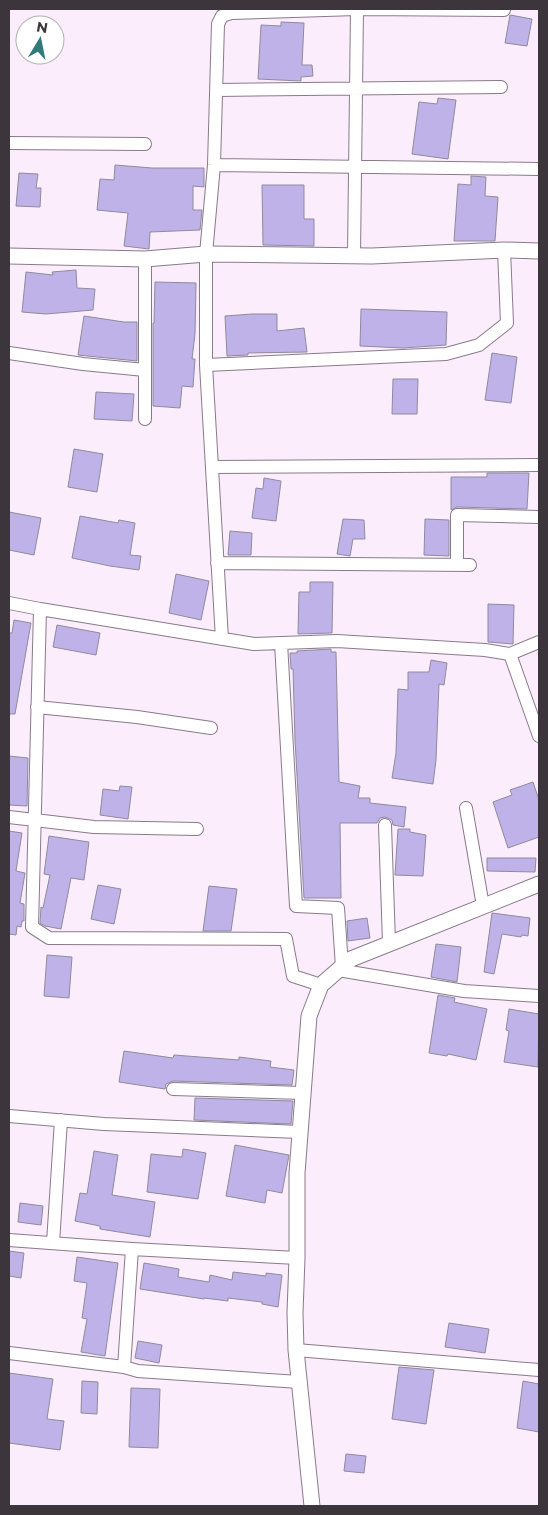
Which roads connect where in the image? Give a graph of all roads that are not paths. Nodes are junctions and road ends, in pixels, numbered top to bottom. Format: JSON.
{"nodes":[{"id":1,"x":358,"y":9,"type":"edge"},
{"id":2,"x":475,"y":10,"type":"edge"},
{"id":3,"x":504,"y":10,"type":"dead end"},
{"id":4,"x":244,"y":11,"type":"edge"},
{"id":5,"x":356,"y":87,"type":"junction"},
{"id":6,"x":501,"y":87,"type":"dead end"},
{"id":7,"x":216,"y":90,"type":"junction"},
{"id":8,"x":9,"y":143,"type":"edge"},
{"id":9,"x":145,"y":144,"type":"dead end"},
{"id":10,"x":214,"y":165,"type":"junction"},
{"id":11,"x":355,"y":166,"type":"junction"},
{"id":12,"x":539,"y":169,"type":"edge"},
{"id":13,"x":504,"y":250,"type":"junction"},
{"id":14,"x":539,"y":251,"type":"edge"},
{"id":15,"x":206,"y":254,"type":"junction"},
{"id":16,"x":354,"y":255,"type":"junction"},
{"id":17,"x":9,"y":256,"type":"edge"},
{"id":18,"x":145,"y":259,"type":"junction"},
{"id":19,"x":9,"y":353,"type":"edge"},
{"id":20,"x":206,"y":366,"type":"junction"},
{"id":21,"x":144,"y":370,"type":"junction"},
{"id":22,"x":145,"y":418,"type":"dead end"},
{"id":23,"x":539,"y":466,"type":"edge"},
{"id":24,"x":212,"y":467,"type":"junction"},
{"id":25,"x":539,"y":517,"type":"edge"},
{"id":26,"x":217,"y":563,"type":"junction"},
{"id":27,"x":9,"y":603,"type":"edge"},
{"id":28,"x":40,"y":609,"type":"junction"},
{"id":29,"x":222,"y":639,"type":"junction"},
{"id":30,"x":539,"y":642,"type":"edge"},
{"id":31,"x":281,"y":643,"type":"junction"},
{"id":32,"x":510,"y":654,"type":"junction"},
{"id":33,"x":37,"y":707,"type":"junction"},
{"id":34,"x":211,"y":728,"type":"dead end"},
{"id":35,"x":539,"y":736,"type":"edge"},
{"id":36,"x":466,"y":808,"type":"dead end"},
{"id":37,"x":9,"y":817,"type":"edge"},
{"id":38,"x":36,"y":820,"type":"junction"},
{"id":39,"x":386,"y":825,"type":"dead end"},
{"id":40,"x":197,"y":829,"type":"dead end"},
{"id":41,"x":539,"y":884,"type":"edge"},
{"id":42,"x":483,"y":906,"type":"junction"},
{"id":43,"x":389,"y":943,"type":"junction"},
{"id":44,"x":340,"y":968,"type":"junction"},
{"id":45,"x":321,"y":985,"type":"junction"},
{"id":46,"x":539,"y":996,"type":"edge"},
{"id":47,"x":173,"y":1089,"type":"dead end"},
{"id":48,"x":303,"y":1093,"type":"junction"},
{"id":49,"x":9,"y":1116,"type":"edge"},
{"id":50,"x":61,"y":1120,"type":"junction"},
{"id":51,"x":300,"y":1132,"type":"junction"},
{"id":52,"x":9,"y":1240,"type":"edge"},
{"id":53,"x":53,"y":1243,"type":"junction"},
{"id":54,"x":132,"y":1249,"type":"junction"},
{"id":55,"x":297,"y":1258,"type":"junction"},
{"id":56,"x":296,"y":1350,"type":"junction"},
{"id":57,"x":9,"y":1354,"type":"edge"},
{"id":58,"x":124,"y":1367,"type":"junction"},
{"id":59,"x":539,"y":1370,"type":"edge"},
{"id":60,"x":298,"y":1382,"type":"junction"},
{"id":61,"x":312,"y":1506,"type":"edge"}],
"edges":[{"from":1,"to":2,"type":"street"},
{"from":1,"to":4,"type":"street"},
{"from":1,"to":5,"type":"street"},
{"from":2,"to":3,"type":"street"},
{"from":4,"to":7,"type":"street"},
{"from":5,"to":6,"type":"street"},
{"from":5,"to":7,"type":"street"},
{"from":5,"to":11,"type":"street"},
{"from":7,"to":10,"type":"street"},
{"from":8,"to":9,"type":"street"},
{"from":10,"to":11,"type":"street"},
{"from":10,"to":15,"type":"street"},
{"from":11,"to":12,"type":"street"},
{"from":11,"to":16,"type":"street"},
{"from":13,"to":14,"type":"street"},
{"from":13,"to":16,"type":"street"},
{"from":13,"to":20,"type":"street"},
{"from":15,"to":16,"type":"street"},
{"from":15,"to":18,"type":"street"},
{"from":15,"to":20,"type":"street"},
{"from":17,"to":18,"type":"street"},
{"from":18,"to":21,"type":"street"},
{"from":19,"to":21,"type":"street"},
{"from":20,"to":24,"type":"street"},
{"from":21,"to":22,"type":"street"},
{"from":23,"to":24,"type":"street"},
{"from":24,"to":26,"type":"street"},
{"from":25,"to":26,"type":"street"},
{"from":26,"to":29,"type":"street"},
{"from":27,"to":28,"type":"street"},
{"from":28,"to":29,"type":"street"},
{"from":28,"to":33,"type":"street"},
{"from":29,"to":31,"type":"street"},
{"from":30,"to":32,"type":"street"},
{"from":31,"to":32,"type":"street"},
{"from":31,"to":44,"type":"street"},
{"from":32,"to":35,"type":"street"},
{"from":33,"to":34,"type":"street"},
{"from":33,"to":38,"type":"street"},
{"from":36,"to":42,"type":"street"},
{"from":37,"to":38,"type":"street"},
{"from":38,"to":40,"type":"street"},
{"from":38,"to":45,"type":"street"},
{"from":39,"to":43,"type":"street"},
{"from":41,"to":42,"type":"street"},
{"from":42,"to":43,"type":"street"},
{"from":43,"to":44,"type":"street"},
{"from":44,"to":45,"type":"street"},
{"from":44,"to":46,"type":"street"},
{"from":45,"to":48,"type":"street"},
{"from":47,"to":48,"type":"street"},
{"from":48,"to":51,"type":"street"},
{"from":49,"to":50,"type":"street"},
{"from":50,"to":51,"type":"street"},
{"from":50,"to":53,"type":"street"},
{"from":51,"to":55,"type":"street"},
{"from":52,"to":53,"type":"street"},
{"from":53,"to":54,"type":"street"},
{"from":54,"to":55,"type":"street"},
{"from":54,"to":58,"type":"street"},
{"from":55,"to":56,"type":"street"},
{"from":56,"to":59,"type":"street"},
{"from":56,"to":60,"type":"street"},
{"from":57,"to":58,"type":"street"},
{"from":58,"to":60,"type":"street"},
{"from":60,"to":61,"type":"street"}]}
